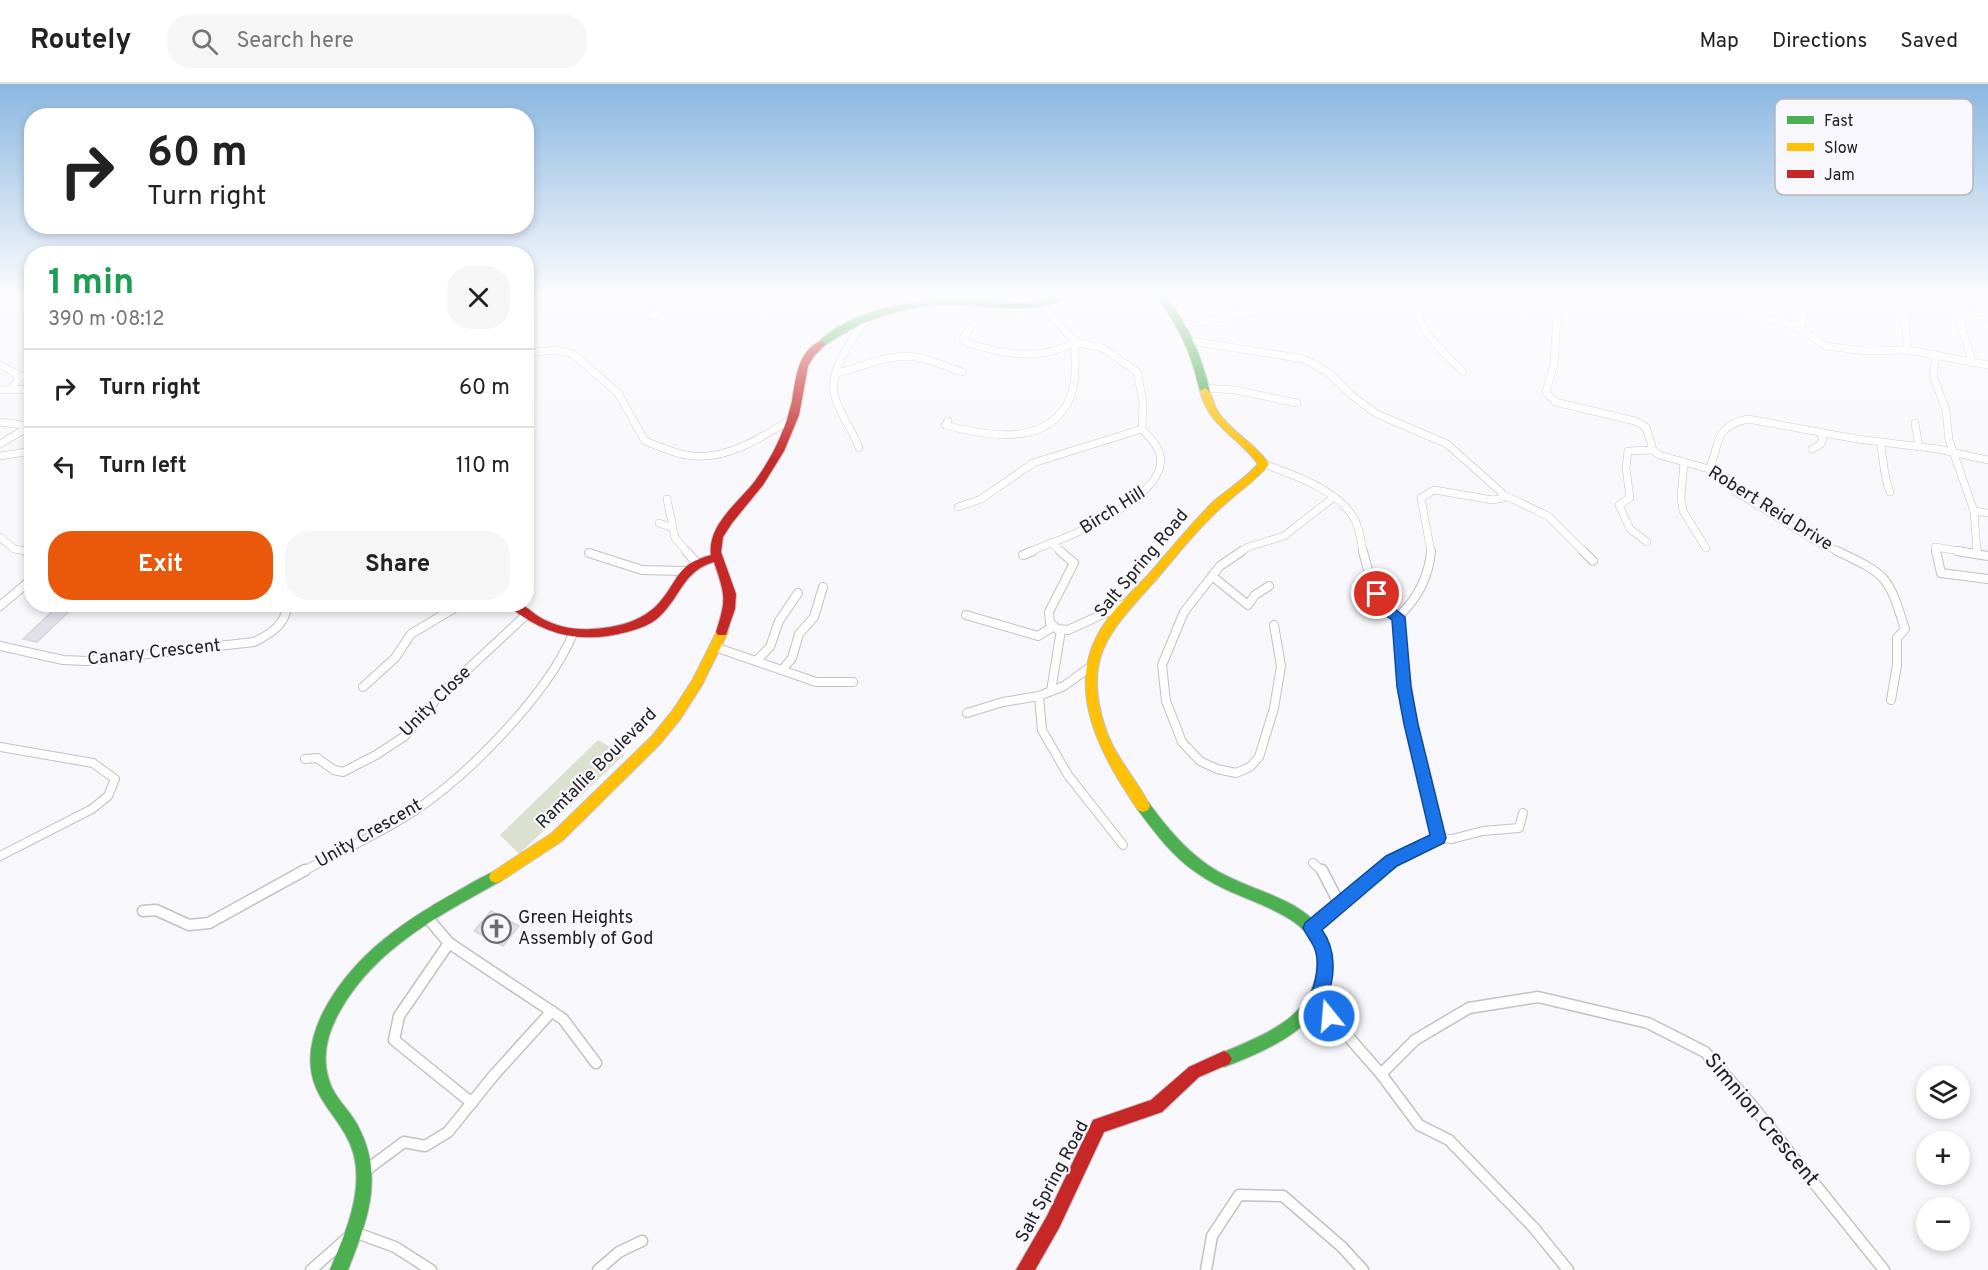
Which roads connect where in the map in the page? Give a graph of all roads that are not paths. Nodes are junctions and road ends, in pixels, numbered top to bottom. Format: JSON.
{"nodes":[{"id":1,"x":561,"y":351,"type":"edge"},
{"id":2,"x":813,"y":351,"type":"edge"},
{"id":3,"x":846,"y":351,"type":"edge"},
{"id":4,"x":1004,"y":351,"type":"edge"},
{"id":5,"x":1058,"y":351,"type":"edge"},
{"id":6,"x":1074,"y":351,"type":"edge"},
{"id":7,"x":1108,"y":351,"type":"edge"},
{"id":8,"x":1194,"y":351,"type":"edge"},
{"id":9,"x":1256,"y":351,"type":"edge"},
{"id":10,"x":1441,"y":351,"type":"edge"},
{"id":11,"x":1555,"y":351,"type":"edge"},
{"id":12,"x":1916,"y":351,"type":"edge"},
{"id":13,"x":1969,"y":351,"type":"edge"},
{"id":14,"x":1936,"y":355,"type":"junction"},
{"id":15,"x":1972,"y":362,"type":"junction"},
{"id":16,"x":1988,"y":364,"type":"edge"},
{"id":17,"x":0,"y":365,"type":"edge"},
{"id":18,"x":962,"y":372,"type":"dead end"},
{"id":19,"x":1463,"y":372,"type":"dead end"},
{"id":20,"x":837,"y":373,"type":"junction"},
{"id":21,"x":24,"y":375,"type":"edge"},
{"id":22,"x":19,"y":378,"type":"junction"},
{"id":23,"x":1204,"y":388,"type":"junction"},
{"id":24,"x":11,"y":389,"type":"junction"},
{"id":25,"x":24,"y":389,"type":"edge"},
{"id":26,"x":0,"y":390,"type":"edge"},
{"id":27,"x":1297,"y":403,"type":"dead end"},
{"id":28,"x":790,"y":420,"type":"junction"},
{"id":29,"x":948,"y":421,"type":"dead end"},
{"id":30,"x":0,"y":422,"type":"edge"},
{"id":31,"x":1915,"y":423,"type":"dead end"},
{"id":32,"x":24,"y":424,"type":"edge"},
{"id":33,"x":24,"y":429,"type":"edge"},
{"id":34,"x":1142,"y":429,"type":"junction"},
{"id":35,"x":1820,"y":433,"type":"junction"},
{"id":36,"x":1880,"y":442,"type":"junction"},
{"id":37,"x":0,"y":444,"type":"edge"},
{"id":38,"x":1919,"y":447,"type":"junction"},
{"id":39,"x":859,"y":448,"type":"dead end"},
{"id":40,"x":1812,"y":449,"type":"dead end"},
{"id":41,"x":1653,"y":450,"type":"junction"},
{"id":42,"x":24,"y":452,"type":"edge"},
{"id":43,"x":1953,"y":452,"type":"junction"},
{"id":44,"x":0,"y":456,"type":"edge"},
{"id":45,"x":1988,"y":460,"type":"edge"},
{"id":46,"x":1684,"y":462,"type":"junction"},
{"id":47,"x":1264,"y":464,"type":"junction"},
{"id":48,"x":1709,"y":469,"type":"junction"},
{"id":49,"x":1890,"y":492,"type":"dead end"},
{"id":50,"x":1504,"y":495,"type":"junction"},
{"id":51,"x":1334,"y":498,"type":"junction"},
{"id":52,"x":667,"y":499,"type":"dead end"},
{"id":53,"x":958,"y":507,"type":"dead end"},
{"id":54,"x":1974,"y":511,"type":"junction"},
{"id":55,"x":1988,"y":513,"type":"edge"},
{"id":56,"x":659,"y":523,"type":"dead end"},
{"id":57,"x":673,"y":528,"type":"junction"},
{"id":58,"x":0,"y":537,"type":"edge"},
{"id":59,"x":1647,"y":542,"type":"dead end"},
{"id":60,"x":1051,"y":543,"type":"junction"},
{"id":61,"x":1706,"y":548,"type":"dead end"},
{"id":62,"x":24,"y":551,"type":"edge"},
{"id":63,"x":589,"y":553,"type":"dead end"},
{"id":64,"x":1977,"y":554,"type":"junction"},
{"id":65,"x":1023,"y":555,"type":"dead end"},
{"id":66,"x":1988,"y":556,"type":"edge"},
{"id":67,"x":717,"y":557,"type":"junction"},
{"id":68,"x":695,"y":561,"type":"junction"},
{"id":69,"x":1593,"y":561,"type":"dead end"},
{"id":70,"x":685,"y":571,"type":"junction"},
{"id":71,"x":1212,"y":576,"type":"junction"},
{"id":72,"x":1988,"y":579,"type":"edge"},
{"id":73,"x":24,"y":586,"type":"edge"},
{"id":74,"x":1269,"y":586,"type":"dead end"},
{"id":75,"x":823,"y":587,"type":"dead end"},
{"id":76,"x":798,"y":593,"type":"dead end"},
{"id":77,"x":1130,"y":602,"type":"junction"},
{"id":78,"x":0,"y":606,"type":"edge"},
{"id":79,"x":288,"y":612,"type":"edge"},
{"id":80,"x":448,"y":612,"type":"edge"},
{"id":81,"x":523,"y":612,"type":"edge"},
{"id":82,"x":526,"y":615,"type":"junction"},
{"id":83,"x":966,"y":615,"type":"dead end"},
{"id":84,"x":1398,"y":617,"type":"junction"},
{"id":85,"x":1274,"y":625,"type":"dead end"},
{"id":86,"x":1058,"y":628,"type":"junction"},
{"id":87,"x":573,"y":636,"type":"junction"},
{"id":88,"x":0,"y":646,"type":"edge"},
{"id":89,"x":715,"y":647,"type":"junction"},
{"id":90,"x":756,"y":661,"type":"junction"},
{"id":91,"x":1094,"y":665,"type":"junction"},
{"id":92,"x":782,"y":670,"type":"junction"},
{"id":93,"x":853,"y":682,"type":"dead end"},
{"id":94,"x":363,"y":687,"type":"dead end"},
{"id":95,"x":1051,"y":691,"type":"junction"},
{"id":96,"x":1039,"y":696,"type":"junction"},
{"id":97,"x":1891,"y":700,"type":"dead end"},
{"id":98,"x":967,"y":713,"type":"dead end"},
{"id":99,"x":0,"y":747,"type":"edge"},
{"id":100,"x":305,"y":759,"type":"dead end"},
{"id":101,"x":1523,"y":813,"type":"dead end"},
{"id":102,"x":1439,"y":838,"type":"junction"},
{"id":103,"x":1123,"y":845,"type":"dead end"},
{"id":104,"x":0,"y":856,"type":"edge"},
{"id":105,"x":1313,"y":863,"type":"dead end"},
{"id":106,"x":1340,"y":905,"type":"junction"},
{"id":107,"x":143,"y":911,"type":"dead end"},
{"id":108,"x":426,"y":916,"type":"junction"},
{"id":109,"x":1311,"y":928,"type":"junction"},
{"id":110,"x":449,"y":943,"type":"junction"},
{"id":111,"x":1317,"y":1001,"type":"junction"},
{"id":112,"x":552,"y":1011,"type":"junction"},
{"id":113,"x":596,"y":1063,"type":"dead end"},
{"id":114,"x":1381,"y":1074,"type":"junction"},
{"id":115,"x":472,"y":1103,"type":"junction"},
{"id":116,"x":365,"y":1171,"type":"junction"},
{"id":117,"x":354,"y":1232,"type":"junction"},
{"id":118,"x":642,"y":1241,"type":"dead end"},
{"id":119,"x":311,"y":1270,"type":"edge"},
{"id":120,"x":339,"y":1270,"type":"edge"},
{"id":121,"x":431,"y":1270,"type":"edge"},
{"id":122,"x":598,"y":1270,"type":"edge"},
{"id":123,"x":1025,"y":1270,"type":"edge"},
{"id":124,"x":1206,"y":1270,"type":"edge"},
{"id":125,"x":1363,"y":1270,"type":"edge"},
{"id":126,"x":1568,"y":1270,"type":"edge"},
{"id":127,"x":1884,"y":1270,"type":"edge"}],
"edges":[{"from":1,"to":28,"type":"street"},
{"from":2,"to":28,"type":"street"},
{"from":3,"to":20,"type":"street"},
{"from":4,"to":5,"type":"street"},
{"from":6,"to":29,"type":"street"},
{"from":7,"to":34,"type":"street"},
{"from":8,"to":23,"type":"street"},
{"from":9,"to":50,"type":"street"},
{"from":10,"to":19,"type":"street"},
{"from":11,"to":41,"type":"street"},
{"from":12,"to":14,"type":"street"},
{"from":13,"to":15,"type":"street"},
{"from":14,"to":15,"type":"street"},
{"from":14,"to":43,"type":"street"},
{"from":15,"to":16,"type":"street"},
{"from":17,"to":22,"type":"street"},
{"from":18,"to":20,"type":"street"},
{"from":20,"to":39,"type":"street"},
{"from":21,"to":22,"type":"street"},
{"from":22,"to":24,"type":"street"},
{"from":23,"to":27,"type":"street"},
{"from":23,"to":47,"type":"street"},
{"from":24,"to":25,"type":"street"},
{"from":24,"to":26,"type":"street"},
{"from":28,"to":67,"type":"street"},
{"from":30,"to":32,"type":"street"},
{"from":31,"to":38,"type":"street"},
{"from":33,"to":37,"type":"street"},
{"from":34,"to":53,"type":"street"},
{"from":34,"to":60,"type":"street","name":"Birch Hill"},
{"from":35,"to":36,"type":"street"},
{"from":35,"to":40,"type":"street"},
{"from":35,"to":48,"type":"street"},
{"from":36,"to":38,"type":"street"},
{"from":36,"to":49,"type":"street"},
{"from":38,"to":43,"type":"street"},
{"from":41,"to":46,"type":"street","name":"Robert Reid Drive"},
{"from":41,"to":59,"type":"street"},
{"from":42,"to":44,"type":"street"},
{"from":43,"to":45,"type":"street"},
{"from":43,"to":54,"type":"street"},
{"from":46,"to":48,"type":"street","name":"Robert Reid Drive"},
{"from":46,"to":61,"type":"street"},
{"from":47,"to":51,"type":"street"},
{"from":47,"to":77,"type":"street","name":"Salt Spring Road"},
{"from":48,"to":97,"type":"street","name":"Robert Reid Drive"},
{"from":50,"to":69,"type":"street"},
{"from":50,"to":84,"type":"street"},
{"from":51,"to":71,"type":"street"},
{"from":51,"to":84,"type":"street"},
{"from":52,"to":57,"type":"street"},
{"from":54,"to":55,"type":"street"},
{"from":54,"to":64,"type":"street"},
{"from":56,"to":57,"type":"street"},
{"from":57,"to":68,"type":"street"},
{"from":58,"to":62,"type":"street"},
{"from":60,"to":65,"type":"street"},
{"from":60,"to":86,"type":"street","name":"Birch Hill"},
{"from":63,"to":70,"type":"street"},
{"from":64,"to":66,"type":"street"},
{"from":64,"to":72,"type":"street"},
{"from":67,"to":68,"type":"street"},
{"from":67,"to":89,"type":"street","name":"Ramtallie Boulevard"},
{"from":68,"to":70,"type":"street"},
{"from":70,"to":87,"type":"street"},
{"from":71,"to":74,"type":"street"},
{"from":71,"to":85,"type":"street"},
{"from":73,"to":78,"type":"street"},
{"from":75,"to":92,"type":"street"},
{"from":76,"to":90,"type":"street"},
{"from":77,"to":86,"type":"street"},
{"from":77,"to":91,"type":"street","name":"Salt Spring Road"},
{"from":79,"to":88,"type":"street","name":"Canary Crescent"},
{"from":80,"to":94,"type":"street"},
{"from":81,"to":82,"type":"street"},
{"from":82,"to":87,"type":"street"},
{"from":82,"to":100,"type":"street","name":"Unity Close"},
{"from":83,"to":86,"type":"street"},
{"from":84,"to":102,"type":"street"},
{"from":86,"to":95,"type":"street"},
{"from":87,"to":107,"type":"street","name":"Unity Crescent"},
{"from":89,"to":90,"type":"street"},
{"from":89,"to":108,"type":"street","name":"Ramtallie Boulevard"},
{"from":90,"to":92,"type":"street"},
{"from":91,"to":95,"type":"street"},
{"from":91,"to":109,"type":"street","name":"Salt Spring Road"},
{"from":92,"to":93,"type":"street"},
{"from":95,"to":96,"type":"street"},
{"from":96,"to":98,"type":"street"},
{"from":96,"to":103,"type":"street"},
{"from":99,"to":104,"type":"street"},
{"from":101,"to":102,"type":"street"},
{"from":102,"to":106,"type":"street"},
{"from":105,"to":106,"type":"street"},
{"from":106,"to":109,"type":"street"},
{"from":108,"to":110,"type":"street"},
{"from":108,"to":116,"type":"street","name":"Ramtallie Boulevard"},
{"from":109,"to":111,"type":"street","name":"Salt Spring Road"},
{"from":110,"to":112,"type":"street"},
{"from":110,"to":115,"type":"street"},
{"from":111,"to":114,"type":"street"},
{"from":111,"to":123,"type":"street","name":"Salt Spring Road"},
{"from":112,"to":113,"type":"street"},
{"from":112,"to":115,"type":"street"},
{"from":114,"to":126,"type":"street"},
{"from":114,"to":127,"type":"street","name":"Simnion Crescent"},
{"from":115,"to":116,"type":"street"},
{"from":116,"to":117,"type":"street","name":"Ramtallie Boulevard"},
{"from":117,"to":119,"type":"street"},
{"from":117,"to":120,"type":"street","name":"Ramtallie Boulevard"},
{"from":117,"to":121,"type":"street"},
{"from":118,"to":122,"type":"street"},
{"from":124,"to":125,"type":"street"}]}
